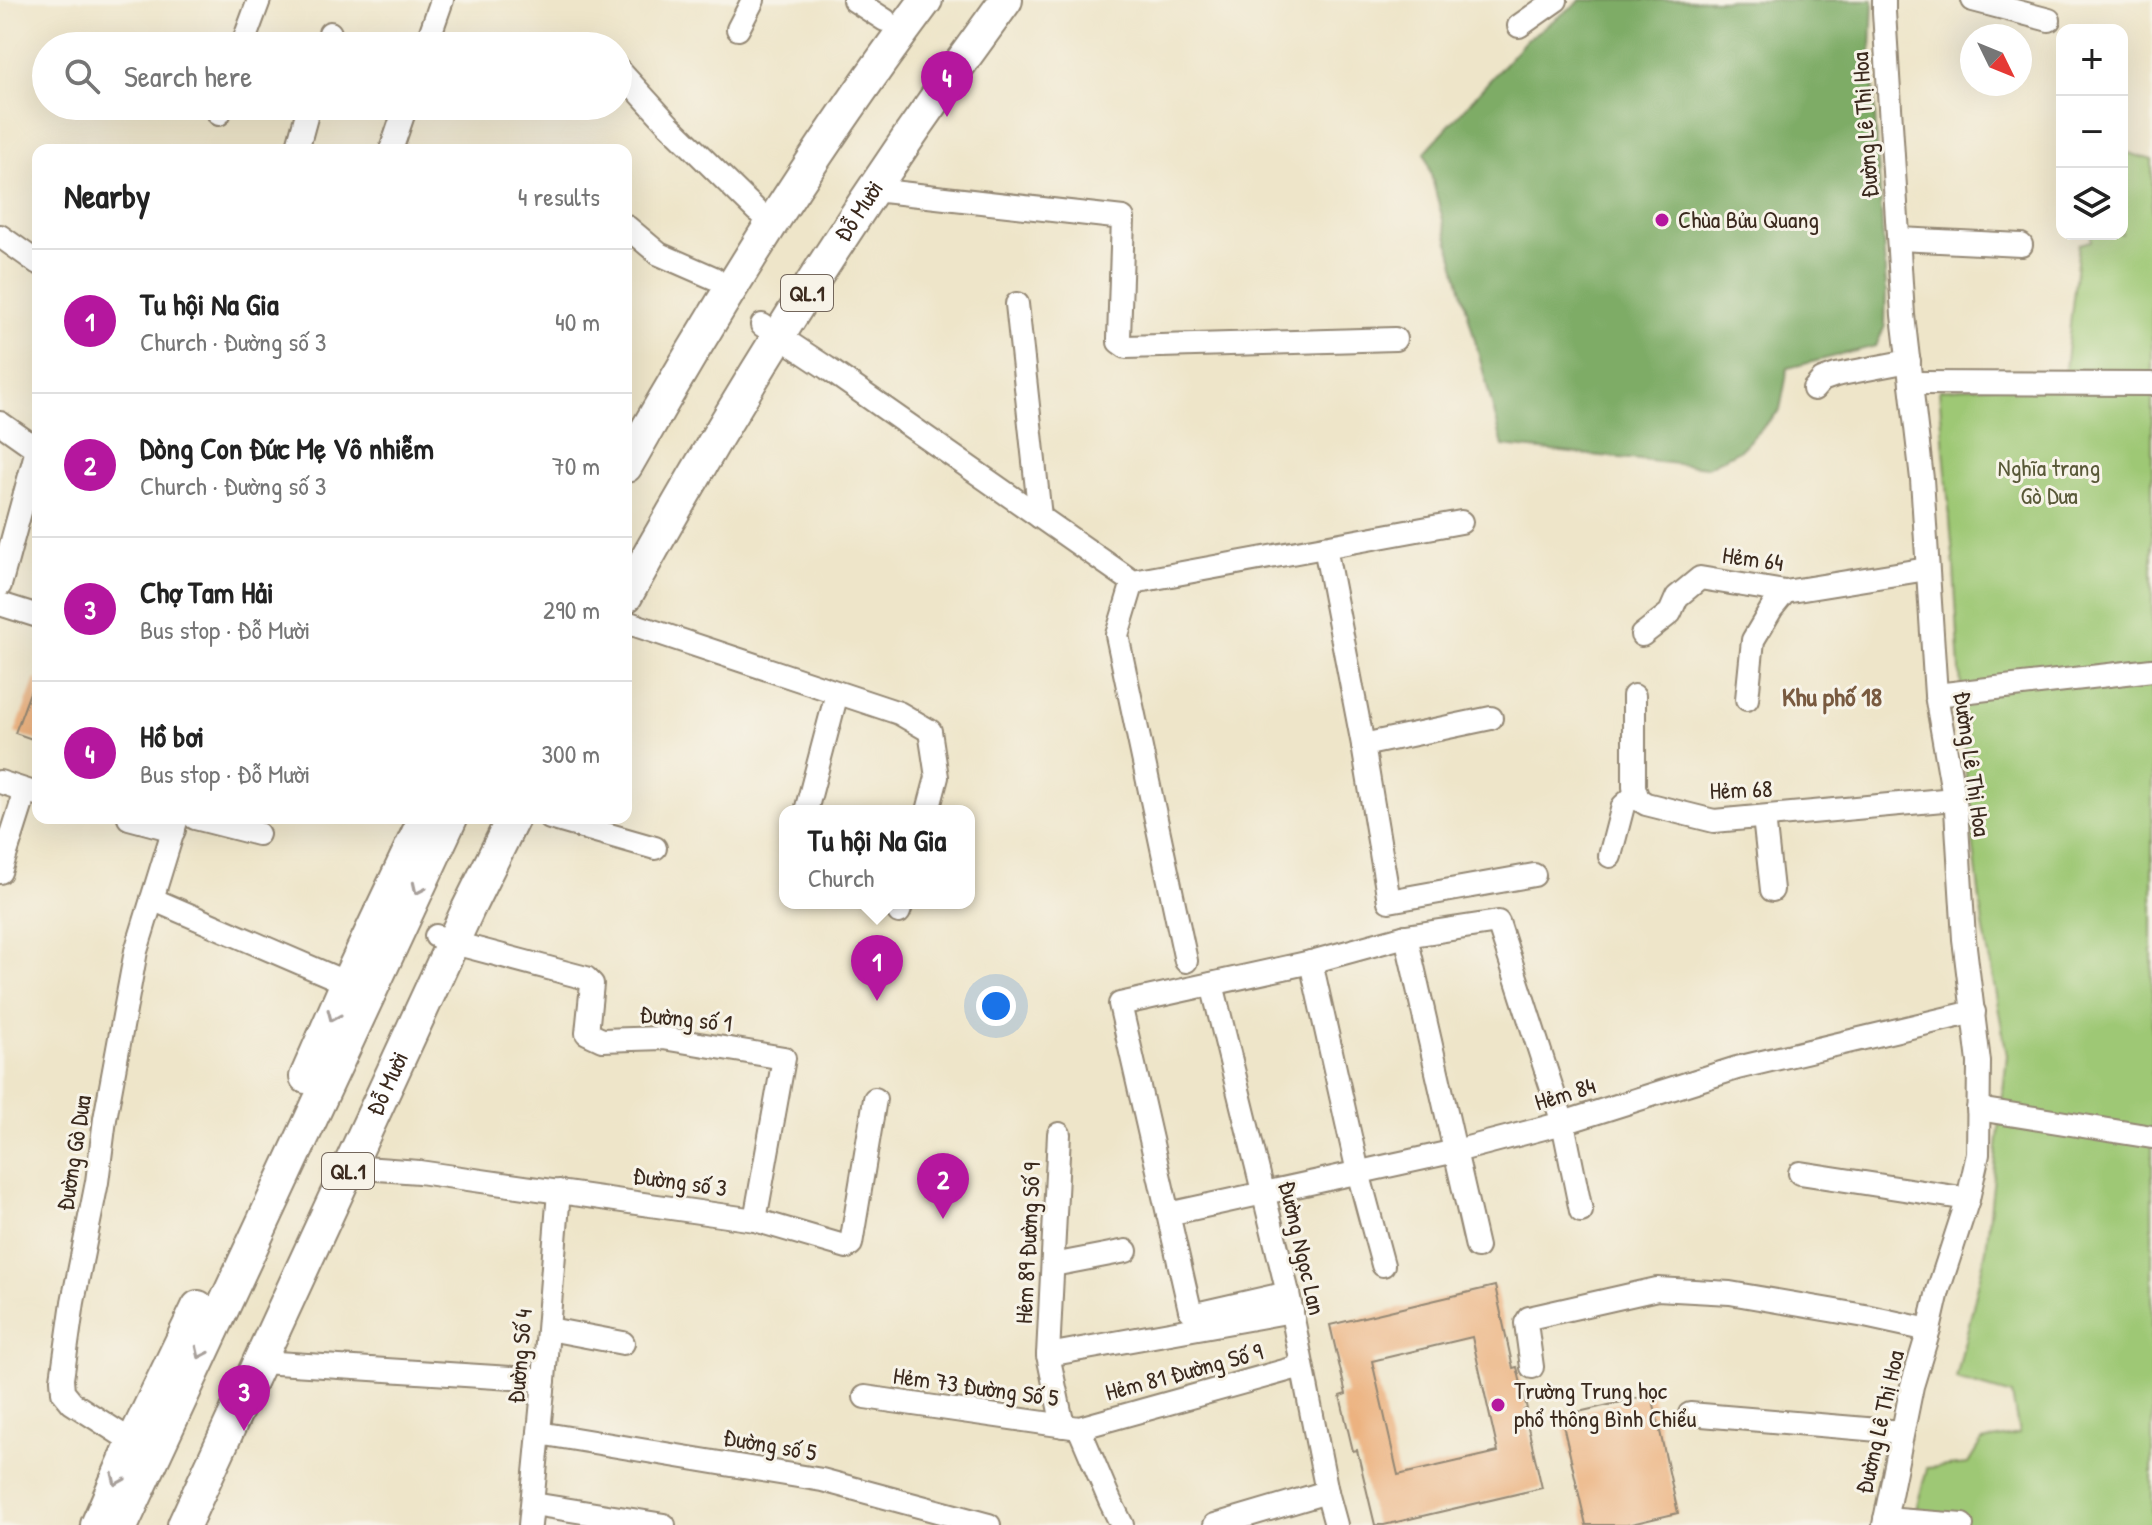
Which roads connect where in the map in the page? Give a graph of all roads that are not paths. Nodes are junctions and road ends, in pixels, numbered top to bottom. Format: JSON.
{"nodes":[{"id":1,"x":259,"y":0,"type":"edge"},
{"id":2,"x":442,"y":0,"type":"edge"},
{"id":3,"x":753,"y":0,"type":"edge"},
{"id":4,"x":854,"y":0,"type":"edge"},
{"id":5,"x":926,"y":0,"type":"edge"},
{"id":6,"x":983,"y":0,"type":"edge"},
{"id":7,"x":1006,"y":0,"type":"edge"},
{"id":8,"x":1556,"y":0,"type":"edge"},
{"id":9,"x":1884,"y":0,"type":"edge"},
{"id":10,"x":1973,"y":0,"type":"edge"},
{"id":11,"x":892,"y":10,"type":"edge"},
{"id":12,"x":2049,"y":20,"type":"dead end"},
{"id":13,"x":1519,"y":26,"type":"dead end"},
{"id":14,"x":738,"y":29,"type":"dead end"},
{"id":15,"x":247,"y":32,"type":"edge"},
{"id":16,"x":431,"y":32,"type":"edge"},
{"id":17,"x":632,"y":84,"type":"edge"},
{"id":18,"x":305,"y":120,"type":"edge"},
{"id":19,"x":401,"y":120,"type":"edge"},
{"id":20,"x":299,"y":144,"type":"edge"},
{"id":21,"x":393,"y":144,"type":"edge"},
{"id":22,"x":874,"y":190,"type":"junction"},
{"id":23,"x":757,"y":211,"type":"junction"},
{"id":24,"x":632,"y":231,"type":"edge"},
{"id":25,"x":0,"y":236,"type":"edge"},
{"id":26,"x":1899,"y":239,"type":"junction"},
{"id":27,"x":2021,"y":245,"type":"dead end"},
{"id":28,"x":32,"y":259,"type":"edge"},
{"id":29,"x":714,"y":278,"type":"junction"},
{"id":30,"x":1017,"y":304,"type":"dead end"},
{"id":31,"x":770,"y":331,"type":"junction"},
{"id":32,"x":1395,"y":339,"type":"dead end"},
{"id":33,"x":1910,"y":372,"type":"junction"},
{"id":34,"x":2152,"y":384,"type":"edge"},
{"id":35,"x":1814,"y":389,"type":"dead end"},
{"id":36,"x":632,"y":415,"type":"edge"},
{"id":37,"x":0,"y":423,"type":"edge"},
{"id":38,"x":32,"y":444,"type":"edge"},
{"id":39,"x":632,"y":456,"type":"edge"},
{"id":40,"x":32,"y":470,"type":"edge"},
{"id":41,"x":1040,"y":517,"type":"junction"},
{"id":42,"x":1461,"y":522,"type":"dead end"},
{"id":43,"x":632,"y":542,"type":"edge"},
{"id":44,"x":1325,"y":547,"type":"junction"},
{"id":45,"x":1927,"y":569,"type":"junction"},
{"id":46,"x":1133,"y":582,"type":"junction"},
{"id":47,"x":0,"y":585,"type":"edge"},
{"id":48,"x":632,"y":585,"type":"edge"},
{"id":49,"x":1785,"y":592,"type":"junction"},
{"id":50,"x":0,"y":604,"type":"edge"},
{"id":51,"x":32,"y":614,"type":"edge"},
{"id":52,"x":632,"y":624,"type":"edge"},
{"id":53,"x":1642,"y":635,"type":"dead end"},
{"id":54,"x":2152,"y":670,"type":"edge"},
{"id":55,"x":837,"y":693,"type":"junction"},
{"id":56,"x":1936,"y":695,"type":"junction"},
{"id":57,"x":1634,"y":696,"type":"dead end"},
{"id":58,"x":1747,"y":699,"type":"dead end"},
{"id":59,"x":1491,"y":718,"type":"dead end"},
{"id":60,"x":1363,"y":745,"type":"junction"},
{"id":61,"x":0,"y":782,"type":"edge"},
{"id":62,"x":31,"y":792,"type":"edge"},
{"id":63,"x":1635,"y":795,"type":"junction"},
{"id":64,"x":1954,"y":799,"type":"junction"},
{"id":65,"x":808,"y":805,"type":"edge"},
{"id":66,"x":930,"y":805,"type":"edge"},
{"id":67,"x":1764,"y":817,"type":"junction"},
{"id":68,"x":176,"y":824,"type":"edge"},
{"id":69,"x":219,"y":824,"type":"edge"},
{"id":70,"x":422,"y":824,"type":"edge"},
{"id":71,"x":448,"y":824,"type":"edge"},
{"id":72,"x":486,"y":824,"type":"edge"},
{"id":73,"x":510,"y":824,"type":"edge"},
{"id":74,"x":571,"y":824,"type":"edge"},
{"id":75,"x":258,"y":834,"type":"dead end"},
{"id":76,"x":655,"y":848,"type":"dead end"},
{"id":77,"x":1610,"y":856,"type":"dead end"},
{"id":78,"x":0,"y":872,"type":"edge"},
{"id":79,"x":1534,"y":875,"type":"dead end"},
{"id":80,"x":1772,"y":890,"type":"dead end"},
{"id":81,"x":152,"y":899,"type":"junction"},
{"id":82,"x":1406,"y":936,"type":"junction"},
{"id":83,"x":445,"y":939,"type":"junction"},
{"id":84,"x":1186,"y":961,"type":"dead end"},
{"id":85,"x":1311,"y":962,"type":"junction"},
{"id":86,"x":347,"y":983,"type":"junction"},
{"id":87,"x":1212,"y":984,"type":"junction"},
{"id":88,"x":1974,"y":1012,"type":"junction"},
{"id":89,"x":875,"y":1099,"type":"dead end"},
{"id":90,"x":1978,"y":1109,"type":"junction"},
{"id":91,"x":1563,"y":1123,"type":"junction"},
{"id":92,"x":1059,"y":1134,"type":"dead end"},
{"id":93,"x":2152,"y":1137,"type":"edge"},
{"id":94,"x":277,"y":1143,"type":"junction"},
{"id":95,"x":1456,"y":1151,"type":"junction"},
{"id":96,"x":350,"y":1167,"type":"junction"},
{"id":97,"x":1358,"y":1172,"type":"junction"},
{"id":98,"x":1800,"y":1173,"type":"dead end"},
{"id":99,"x":284,"y":1175,"type":"junction"},
{"id":100,"x":559,"y":1191,"type":"junction"},
{"id":101,"x":1263,"y":1194,"type":"junction"},
{"id":102,"x":1968,"y":1199,"type":"junction"},
{"id":103,"x":1581,"y":1211,"type":"dead end"},
{"id":104,"x":1168,"y":1214,"type":"junction"},
{"id":105,"x":755,"y":1220,"type":"junction"},
{"id":106,"x":1477,"y":1247,"type":"dead end"},
{"id":107,"x":1126,"y":1251,"type":"dead end"},
{"id":108,"x":1053,"y":1265,"type":"junction"},
{"id":109,"x":1383,"y":1265,"type":"dead end"},
{"id":110,"x":1290,"y":1303,"type":"junction"},
{"id":111,"x":549,"y":1329,"type":"junction"},
{"id":112,"x":1929,"y":1330,"type":"junction"},
{"id":113,"x":623,"y":1343,"type":"dead end"},
{"id":114,"x":1048,"y":1355,"type":"junction"},
{"id":115,"x":261,"y":1362,"type":"junction"},
{"id":116,"x":1302,"y":1366,"type":"junction"},
{"id":117,"x":1532,"y":1367,"type":"dead end"},
{"id":118,"x":544,"y":1380,"type":"junction"},
{"id":119,"x":865,"y":1397,"type":"dead end"},
{"id":120,"x":1690,"y":1414,"type":"dead end"},
{"id":121,"x":1071,"y":1427,"type":"junction"},
{"id":122,"x":1902,"y":1432,"type":"junction"},
{"id":123,"x":539,"y":1433,"type":"junction"},
{"id":124,"x":143,"y":1449,"type":"junction"},
{"id":125,"x":1327,"y":1492,"type":"junction"},
{"id":126,"x":532,"y":1515,"type":"edge"},
{"id":127,"x":1885,"y":1522,"type":"edge"},
{"id":128,"x":97,"y":1525,"type":"edge"},
{"id":129,"x":122,"y":1525,"type":"edge"},
{"id":130,"x":162,"y":1525,"type":"edge"},
{"id":131,"x":184,"y":1525,"type":"edge"},
{"id":132,"x":664,"y":1525,"type":"edge"},
{"id":133,"x":989,"y":1525,"type":"edge"},
{"id":134,"x":1122,"y":1525,"type":"edge"},
{"id":135,"x":1215,"y":1525,"type":"edge"},
{"id":136,"x":1336,"y":1525,"type":"edge"},
{"id":137,"x":1962,"y":1525,"type":"edge"}],
"edges":[{"from":1,"to":15,"type":"street"},
{"from":2,"to":16,"type":"street"},
{"from":3,"to":14,"type":"street"},
{"from":4,"to":11,"type":"street"},
{"from":5,"to":39,"type":"highway","number":"QL.1"},
{"from":6,"to":31,"type":"highway","name":"Đỗ Mười","number":"QL.1"},
{"from":7,"to":22,"type":"highway","name":"Đỗ Mười","number":"QL.1"},
{"from":8,"to":13,"type":"street"},
{"from":9,"to":26,"type":"street","name":"Đường Lê Thị Hoa"},
{"from":10,"to":12,"type":"street"},
{"from":11,"to":23,"type":"highway"},
{"from":17,"to":23,"type":"street"},
{"from":18,"to":20,"type":"street"},
{"from":19,"to":21,"type":"street"},
{"from":22,"to":31,"type":"highway","name":"Đỗ Mười","number":"QL.1"},
{"from":22,"to":32,"type":"street"},
{"from":23,"to":29,"type":"highway"},
{"from":24,"to":29,"type":"street"},
{"from":25,"to":28,"type":"street"},
{"from":26,"to":27,"type":"street"},
{"from":26,"to":33,"type":"street","name":"Đường Lê Thị Hoa"},
{"from":29,"to":36,"type":"highway"},
{"from":30,"to":41,"type":"street"},
{"from":31,"to":41,"type":"street"},
{"from":31,"to":43,"type":"highway","name":"Đỗ Mười","number":"QL.1"},
{"from":31,"to":48,"type":"highway","name":"Đỗ Mười","number":"QL.1"},
{"from":33,"to":34,"type":"street"},
{"from":33,"to":35,"type":"street"},
{"from":33,"to":45,"type":"street","name":"Đường Lê Thị Hoa"},
{"from":37,"to":38,"type":"street"},
{"from":40,"to":47,"type":"street"},
{"from":41,"to":46,"type":"street"},
{"from":42,"to":44,"type":"street"},
{"from":44,"to":46,"type":"street"},
{"from":44,"to":60,"type":"street"},
{"from":45,"to":49,"type":"street","name":"Hẻm 64"},
{"from":45,"to":56,"type":"street","name":"Đường Lê Thị Hoa"},
{"from":46,"to":84,"type":"street"},
{"from":49,"to":53,"type":"street","name":"Hẻm 64"},
{"from":49,"to":58,"type":"street"},
{"from":50,"to":51,"type":"street"},
{"from":52,"to":55,"type":"street"},
{"from":54,"to":56,"type":"street"},
{"from":55,"to":65,"type":"street"},
{"from":55,"to":66,"type":"street"},
{"from":56,"to":64,"type":"street","name":"Đường Lê Thị Hoa"},
{"from":57,"to":63,"type":"street"},
{"from":59,"to":60,"type":"street"},
{"from":60,"to":79,"type":"street"},
{"from":61,"to":62,"type":"street"},
{"from":62,"to":78,"type":"street"},
{"from":63,"to":67,"type":"street","name":"Hẻm 68"},
{"from":63,"to":77,"type":"street"},
{"from":64,"to":67,"type":"street","name":"Hẻm 68"},
{"from":64,"to":88,"type":"street","name":"Đường Lê Thị Hoa"},
{"from":67,"to":80,"type":"street"},
{"from":68,"to":81,"type":"street","name":"Đường Gò Dưa"},
{"from":69,"to":75,"type":"street"},
{"from":70,"to":86,"type":"highway","number":"QL.1"},
{"from":71,"to":99,"type":"highway","number":"QL.1","one_way":true},
{"from":72,"to":83,"type":"highway","name":"Đỗ Mười","number":"QL.1"},
{"from":73,"to":83,"type":"highway","name":"Đỗ Mười","number":"QL.1"},
{"from":74,"to":76,"type":"street"},
{"from":81,"to":86,"type":"street"},
{"from":81,"to":124,"type":"street","name":"Đường Gò Dưa"},
{"from":82,"to":85,"type":"street"},
{"from":82,"to":91,"type":"street"},
{"from":82,"to":95,"type":"street"},
{"from":83,"to":96,"type":"highway","name":"Đỗ Mười","number":"QL.1"},
{"from":83,"to":105,"type":"street","name":"Đường số 1"},
{"from":83,"to":130,"type":"highway","name":"Đỗ Mười","number":"QL.1"},
{"from":85,"to":87,"type":"street"},
{"from":85,"to":97,"type":"street"},
{"from":86,"to":94,"type":"highway","number":"QL.1","one_way":true},
{"from":87,"to":101,"type":"street","name":"Đường Ngọc Lan"},
{"from":87,"to":104,"type":"street"},
{"from":88,"to":90,"type":"street","name":"Đường Lê Thị Hoa"},
{"from":88,"to":91,"type":"street","name":"Hẻm 84"},
{"from":89,"to":105,"type":"street","name":"Đường số 3"},
{"from":90,"to":93,"type":"street"},
{"from":90,"to":102,"type":"street","name":"Đường Lê Thị Hoa"},
{"from":91,"to":95,"type":"street","name":"Hẻm 84"},
{"from":91,"to":103,"type":"street"},
{"from":92,"to":108,"type":"street","name":"Hẻm 89 Đường Số 9"},
{"from":94,"to":99,"type":"highway"},
{"from":94,"to":124,"type":"highway","number":"QL.1"},
{"from":95,"to":97,"type":"street","name":"Hẻm 84"},
{"from":95,"to":106,"type":"street"},
{"from":96,"to":100,"type":"street","name":"Đường số 3"},
{"from":96,"to":115,"type":"highway","name":"Đỗ Mười","number":"QL.1"},
{"from":97,"to":101,"type":"street","name":"Hẻm 84"},
{"from":97,"to":109,"type":"street"},
{"from":98,"to":102,"type":"street"},
{"from":99,"to":124,"type":"highway","number":"QL.1","one_way":true},
{"from":100,"to":105,"type":"street","name":"Đường số 3"},
{"from":100,"to":111,"type":"street","name":"Đường Số 4"},
{"from":101,"to":104,"type":"street","name":"Hẻm 84"},
{"from":101,"to":110,"type":"street","name":"Đường Ngọc Lan"},
{"from":102,"to":112,"type":"street","name":"Đường Lê Thị Hoa"},
{"from":104,"to":110,"type":"street"},
{"from":107,"to":108,"type":"street"},
{"from":108,"to":114,"type":"street","name":"Hẻm 89 Đường Số 9"},
{"from":110,"to":114,"type":"street"},
{"from":110,"to":116,"type":"street","name":"Đường Ngọc Lan"},
{"from":111,"to":113,"type":"street"},
{"from":111,"to":118,"type":"street","name":"Đường Số 4"},
{"from":112,"to":117,"type":"street"},
{"from":112,"to":122,"type":"street","name":"Đường Lê Thị Hoa"},
{"from":114,"to":121,"type":"street","name":"Hẻm 89 Đường Số 9"},
{"from":115,"to":118,"type":"street"},
{"from":115,"to":131,"type":"highway","name":"Đỗ Mười","number":"QL.1"},
{"from":116,"to":121,"type":"street","name":"Hẻm 81 Đường Số 9"},
{"from":116,"to":125,"type":"street","name":"Đường Ngọc Lan"},
{"from":118,"to":123,"type":"street","name":"Đường Số 4"},
{"from":119,"to":121,"type":"street","name":"Hẻm 73 Đường Số 5"},
{"from":120,"to":122,"type":"street"},
{"from":121,"to":134,"type":"street","name":"Hẻm 89 Đường Số 9"},
{"from":122,"to":127,"type":"street","name":"Đường Lê Thị Hoa"},
{"from":123,"to":126,"type":"street","name":"Đường Số 4"},
{"from":123,"to":133,"type":"street","name":"Đường số 5"},
{"from":124,"to":128,"type":"highway","number":"QL.1","one_way":true},
{"from":124,"to":129,"type":"highway","number":"QL.1"},
{"from":125,"to":135,"type":"street"},
{"from":125,"to":136,"type":"street","name":"Đường Ngọc Lan"},
{"from":126,"to":132,"type":"street"},
{"from":127,"to":137,"type":"street"}]}
